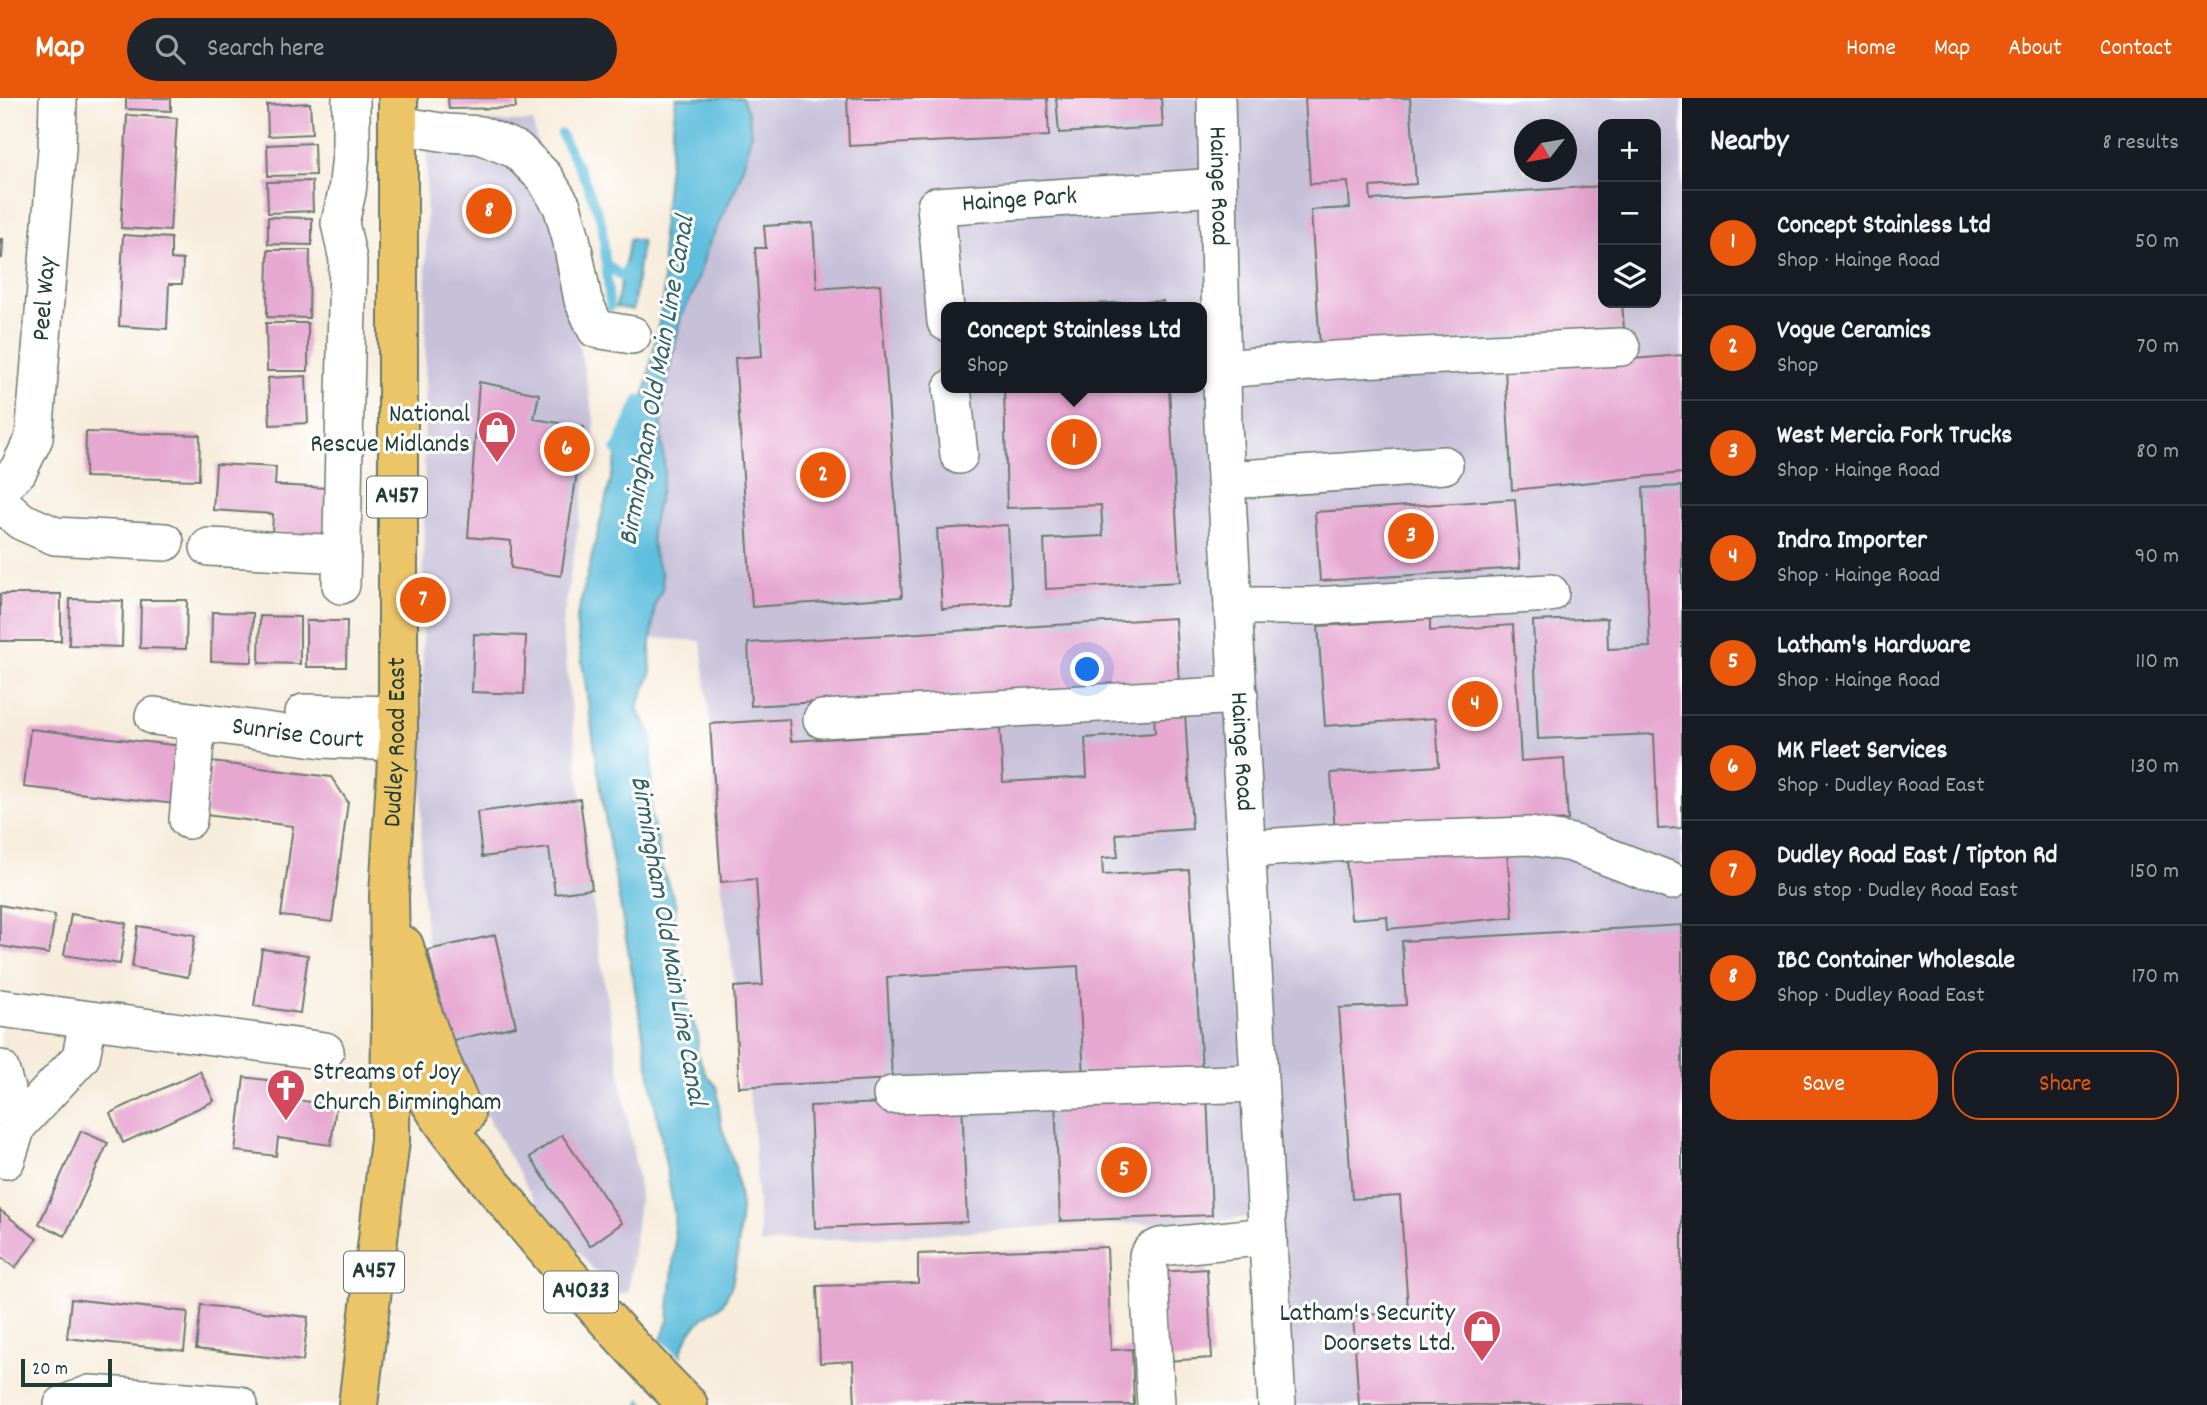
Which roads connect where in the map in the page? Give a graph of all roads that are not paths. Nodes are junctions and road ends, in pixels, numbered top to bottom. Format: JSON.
{"nodes":[{"id":1,"x":58,"y":98,"type":"edge"},
{"id":2,"x":351,"y":98,"type":"edge"},
{"id":3,"x":1216,"y":98,"type":"edge"},
{"id":4,"x":398,"y":112,"type":"edge"},
{"id":5,"x":1218,"y":187,"type":"junction"},
{"id":6,"x":348,"y":260,"type":"junction"},
{"id":7,"x":397,"y":262,"type":"junction"},
{"id":8,"x":944,"y":302,"type":"edge"},
{"id":9,"x":632,"y":335,"type":"dead end"},
{"id":10,"x":1620,"y":347,"type":"dead end"},
{"id":11,"x":1222,"y":369,"type":"junction"},
{"id":12,"x":953,"y":393,"type":"edge"},
{"id":13,"x":959,"y":456,"type":"dead end"},
{"id":14,"x":1444,"y":465,"type":"dead end"},
{"id":15,"x":1227,"y":480,"type":"junction"},
{"id":16,"x":0,"y":488,"type":"edge"},
{"id":17,"x":0,"y":502,"type":"edge"},
{"id":18,"x":165,"y":542,"type":"dead end"},
{"id":19,"x":209,"y":547,"type":"dead end"},
{"id":20,"x":1550,"y":593,"type":"dead end"},
{"id":21,"x":1233,"y":606,"type":"junction"},
{"id":22,"x":1239,"y":695,"type":"junction"},
{"id":23,"x":198,"y":712,"type":"junction"},
{"id":24,"x":154,"y":716,"type":"dead end"},
{"id":25,"x":822,"y":719,"type":"dead end"},
{"id":26,"x":398,"y":728,"type":"junction"},
{"id":27,"x":188,"y":820,"type":"dead end"},
{"id":28,"x":1247,"y":849,"type":"junction"},
{"id":29,"x":1671,"y":881,"type":"dead end"},
{"id":30,"x":390,"y":897,"type":"junction"},
{"id":31,"x":0,"y":1008,"type":"edge"},
{"id":32,"x":391,"y":1012,"type":"junction"},
{"id":33,"x":88,"y":1021,"type":"junction"},
{"id":34,"x":325,"y":1051,"type":"dead end"},
{"id":35,"x":0,"y":1069,"type":"edge"},
{"id":36,"x":1259,"y":1083,"type":"junction"},
{"id":37,"x":892,"y":1095,"type":"dead end"},
{"id":38,"x":444,"y":1125,"type":"junction"},
{"id":39,"x":18,"y":1126,"type":"junction"},
{"id":40,"x":390,"y":1140,"type":"junction"},
{"id":41,"x":6,"y":1160,"type":"dead end"},
{"id":42,"x":523,"y":1223,"type":"junction"},
{"id":43,"x":1268,"y":1236,"type":"junction"},
{"id":44,"x":63,"y":1405,"type":"edge"},
{"id":45,"x":240,"y":1405,"type":"edge"},
{"id":46,"x":358,"y":1405,"type":"edge"},
{"id":47,"x":688,"y":1405,"type":"edge"},
{"id":48,"x":1156,"y":1405,"type":"edge"},
{"id":49,"x":1277,"y":1405,"type":"edge"}],
"edges":[{"from":1,"to":16,"type":"street","name":"Peel Way"},
{"from":2,"to":6,"type":"street"},
{"from":3,"to":5,"type":"street","name":"Hainge Road"},
{"from":4,"to":7,"type":"main road","name":"Dudley Road East","number":"A457"},
{"from":4,"to":9,"type":"street"},
{"from":5,"to":8,"type":"street","name":"Hainge Park"},
{"from":5,"to":11,"type":"street","name":"Hainge Road"},
{"from":6,"to":7,"type":"street"},
{"from":6,"to":19,"type":"street"},
{"from":7,"to":26,"type":"main road","name":"Dudley Road East","number":"A457"},
{"from":10,"to":11,"type":"street"},
{"from":11,"to":15,"type":"street","name":"Hainge Road"},
{"from":12,"to":13,"type":"street"},
{"from":14,"to":15,"type":"street"},
{"from":15,"to":21,"type":"street","name":"Hainge Road"},
{"from":17,"to":18,"type":"street"},
{"from":20,"to":21,"type":"street"},
{"from":21,"to":22,"type":"street","name":"Hainge Road"},
{"from":22,"to":25,"type":"street"},
{"from":22,"to":28,"type":"street","name":"Hainge Road"},
{"from":23,"to":24,"type":"street","name":"Sunrise Court"},
{"from":23,"to":26,"type":"street"},
{"from":23,"to":27,"type":"street","name":"Sunrise Court"},
{"from":26,"to":30,"type":"main road","name":"Dudley Road East","number":"A457"},
{"from":28,"to":29,"type":"street"},
{"from":28,"to":36,"type":"street","name":"Hainge Road"},
{"from":30,"to":32,"type":"main road","name":"Dudley Road East","number":"A457"},
{"from":30,"to":42,"type":"main road","number":"A4033"},
{"from":31,"to":33,"type":"street"},
{"from":32,"to":38,"type":"main road","number":"A4033"},
{"from":32,"to":40,"type":"main road","number":"A457"},
{"from":33,"to":34,"type":"street"},
{"from":33,"to":39,"type":"street"},
{"from":35,"to":39,"type":"street"},
{"from":36,"to":37,"type":"street"},
{"from":36,"to":43,"type":"street","name":"Hainge Road"},
{"from":38,"to":40,"type":"main road"},
{"from":38,"to":42,"type":"main road","number":"A4033"},
{"from":39,"to":41,"type":"street"},
{"from":40,"to":46,"type":"main road","number":"A457"},
{"from":42,"to":47,"type":"main road","number":"A4033"},
{"from":43,"to":48,"type":"street"},
{"from":43,"to":49,"type":"street","name":"Hainge Road"},
{"from":44,"to":45,"type":"street"}]}
